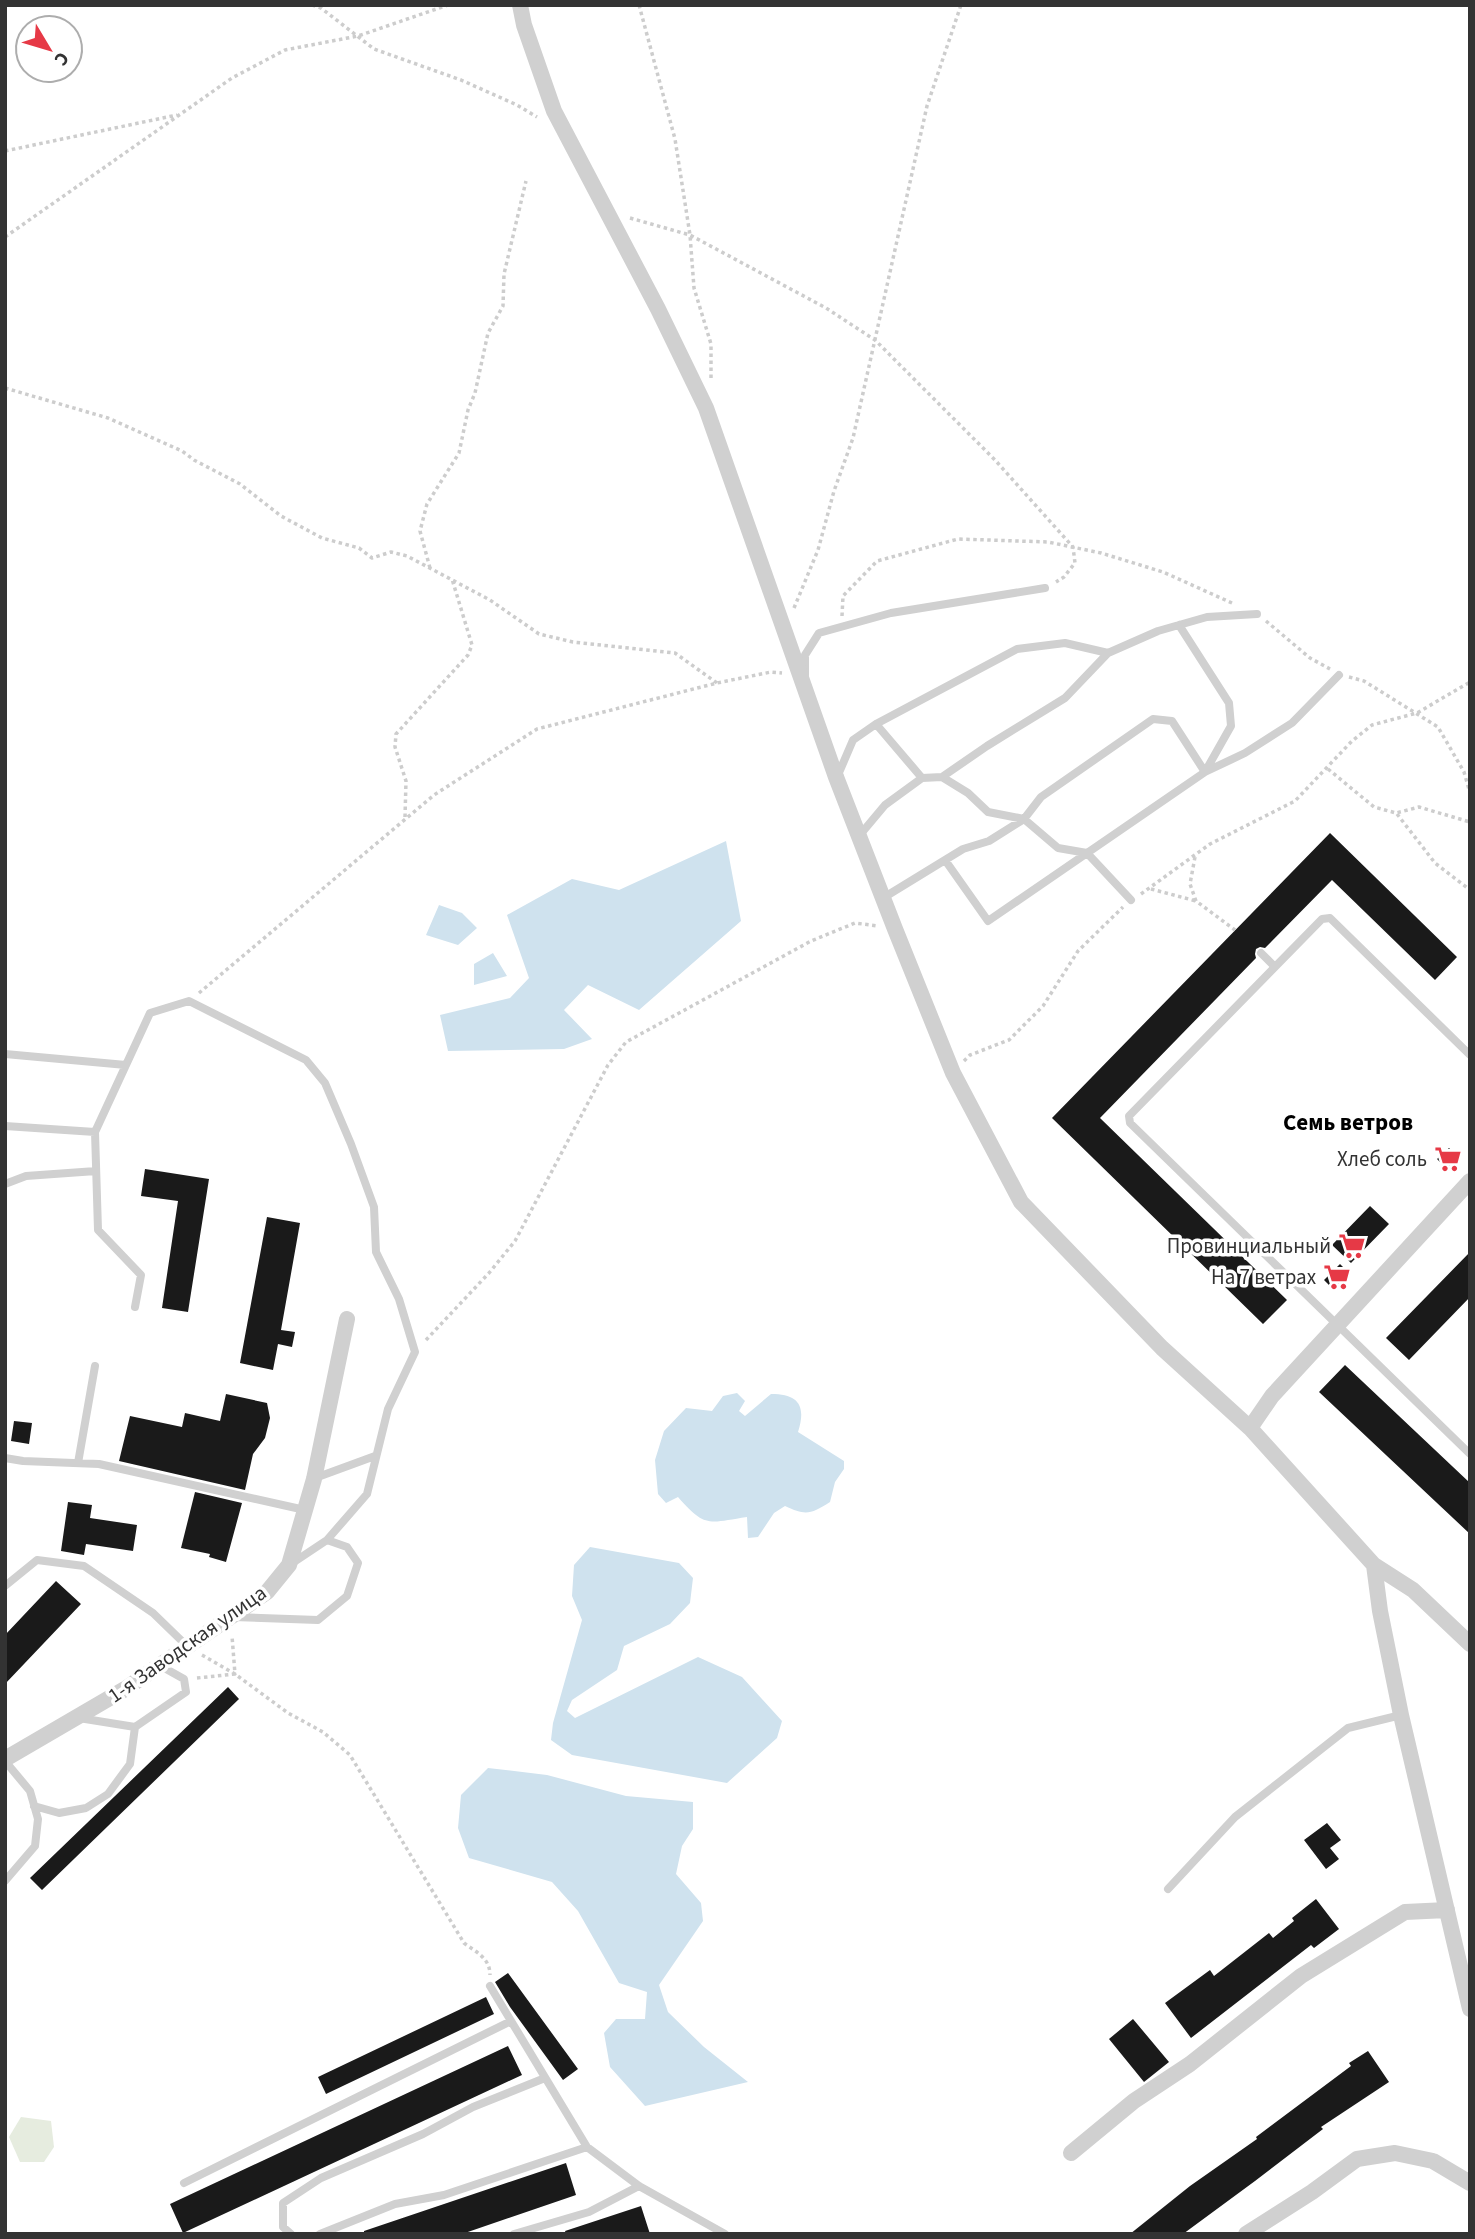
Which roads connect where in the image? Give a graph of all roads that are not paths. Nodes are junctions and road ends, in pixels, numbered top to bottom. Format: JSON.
{"nodes":[{"id":1,"x":520,"y":5,"type":"edge"},
{"id":2,"x":1045,"y":588,"type":"road end"},
{"id":3,"x":1257,"y":614,"type":"dead end"},
{"id":4,"x":1178,"y":625,"type":"junction"},
{"id":5,"x":1108,"y":653,"type":"junction"},
{"id":6,"x":1339,"y":675,"type":"dead end"},
{"id":7,"x":805,"y":685,"type":"junction"},
{"id":8,"x":876,"y":724,"type":"junction"},
{"id":9,"x":1205,"y":772,"type":"junction"},
{"id":10,"x":836,"y":777,"type":"junction"},
{"id":11,"x":942,"y":777,"type":"junction"},
{"id":12,"x":922,"y":778,"type":"junction"},
{"id":13,"x":1024,"y":819,"type":"junction"},
{"id":14,"x":859,"y":836,"type":"junction"},
{"id":15,"x":1087,"y":853,"type":"junction"},
{"id":16,"x":945,"y":860,"type":"junction"},
{"id":17,"x":883,"y":898,"type":"junction"},
{"id":18,"x":1131,"y":900,"type":"road end"},
{"id":19,"x":1261,"y":953,"type":"dead end"},
{"id":20,"x":1274,"y":967,"type":"junction"},
{"id":21,"x":5,"y":1054,"type":"edge"},
{"id":22,"x":1470,"y":1055,"type":"edge"},
{"id":23,"x":126,"y":1065,"type":"junction"},
{"id":24,"x":5,"y":1126,"type":"edge"},
{"id":25,"x":94,"y":1132,"type":"junction"},
{"id":26,"x":96,"y":1171,"type":"junction"},
{"id":27,"x":1470,"y":1181,"type":"edge"},
{"id":28,"x":5,"y":1185,"type":"edge"},
{"id":29,"x":135,"y":1307,"type":"dead end"},
{"id":30,"x":347,"y":1319,"type":"dead end"},
{"id":31,"x":1336,"y":1324,"type":"junction"},
{"id":32,"x":95,"y":1366,"type":"dead end"},
{"id":33,"x":1250,"y":1428,"type":"junction"},
{"id":34,"x":1470,"y":1454,"type":"edge"},
{"id":35,"x":375,"y":1457,"type":"junction"},
{"id":36,"x":5,"y":1458,"type":"edge"},
{"id":37,"x":78,"y":1463,"type":"junction"},
{"id":38,"x":314,"y":1479,"type":"junction"},
{"id":39,"x":305,"y":1510,"type":"junction"},
{"id":40,"x":327,"y":1540,"type":"junction"},
{"id":41,"x":1374,"y":1564,"type":"junction"},
{"id":42,"x":289,"y":1565,"type":"junction"},
{"id":43,"x":5,"y":1586,"type":"edge"},
{"id":44,"x":230,"y":1617,"type":"junction"},
{"id":45,"x":1468,"y":1640,"type":"edge"},
{"id":46,"x":187,"y":1646,"type":"junction"},
{"id":47,"x":159,"y":1665,"type":"junction"},
{"id":48,"x":1401,"y":1715,"type":"junction"},
{"id":49,"x":75,"y":1718,"type":"junction"},
{"id":50,"x":135,"y":1727,"type":"junction"},
{"id":51,"x":5,"y":1760,"type":"edge"},
{"id":52,"x":34,"y":1806,"type":"junction"},
{"id":53,"x":5,"y":1881,"type":"edge"},
{"id":54,"x":1168,"y":1889,"type":"dead end"},
{"id":55,"x":1447,"y":1910,"type":"junction"},
{"id":56,"x":490,"y":1986,"type":"road end"},
{"id":57,"x":1470,"y":2009,"type":"edge"},
{"id":58,"x":511,"y":2021,"type":"junction"},
{"id":59,"x":545,"y":2078,"type":"junction"},
{"id":60,"x":587,"y":2147,"type":"junction"},
{"id":61,"x":1071,"y":2152,"type":"dead end"},
{"id":62,"x":184,"y":2183,"type":"dead end"},
{"id":63,"x":1470,"y":2183,"type":"edge"},
{"id":64,"x":639,"y":2186,"type":"junction"},
{"id":65,"x":290,"y":2234,"type":"edge"},
{"id":66,"x":320,"y":2234,"type":"edge"},
{"id":67,"x":514,"y":2234,"type":"edge"},
{"id":68,"x":725,"y":2234,"type":"edge"},
{"id":69,"x":1246,"y":2234,"type":"edge"}],
"edges":[{"from":1,"to":7,"type":"street"},
{"from":2,"to":7,"type":"lane"},
{"from":3,"to":4,"type":"lane"},
{"from":4,"to":5,"type":"lane"},
{"from":4,"to":9,"type":"lane"},
{"from":5,"to":8,"type":"lane"},
{"from":5,"to":11,"type":"lane"},
{"from":6,"to":9,"type":"lane"},
{"from":7,"to":10,"type":"street"},
{"from":8,"to":10,"type":"lane"},
{"from":8,"to":12,"type":"lane"},
{"from":9,"to":13,"type":"lane"},
{"from":9,"to":15,"type":"lane"},
{"from":10,"to":14,"type":"street"},
{"from":11,"to":12,"type":"lane"},
{"from":11,"to":13,"type":"lane"},
{"from":12,"to":14,"type":"lane"},
{"from":13,"to":15,"type":"lane"},
{"from":13,"to":16,"type":"lane"},
{"from":14,"to":17,"type":"street"},
{"from":15,"to":16,"type":"lane"},
{"from":15,"to":18,"type":"lane"},
{"from":16,"to":17,"type":"lane"},
{"from":17,"to":33,"type":"street"},
{"from":19,"to":20,"type":"lane"},
{"from":20,"to":22,"type":"lane"},
{"from":20,"to":31,"type":"lane"},
{"from":21,"to":23,"type":"lane"},
{"from":23,"to":25,"type":"lane"},
{"from":23,"to":35,"type":"lane"},
{"from":24,"to":25,"type":"lane"},
{"from":25,"to":26,"type":"lane"},
{"from":26,"to":28,"type":"lane"},
{"from":26,"to":29,"type":"lane"},
{"from":27,"to":31,"type":"street"},
{"from":30,"to":38,"type":"street","name":"1-я Заводская улица"},
{"from":31,"to":33,"type":"street"},
{"from":31,"to":34,"type":"lane"},
{"from":32,"to":37,"type":"lane"},
{"from":33,"to":41,"type":"street"},
{"from":35,"to":38,"type":"lane"},
{"from":35,"to":40,"type":"lane"},
{"from":36,"to":37,"type":"lane"},
{"from":37,"to":39,"type":"lane"},
{"from":38,"to":39,"type":"street","name":"1-я Заводская улица"},
{"from":39,"to":42,"type":"street","name":"1-я Заводская улица"},
{"from":40,"to":42,"type":"lane"},
{"from":40,"to":44,"type":"lane"},
{"from":41,"to":45,"type":"street"},
{"from":41,"to":48,"type":"street"},
{"from":42,"to":44,"type":"street","name":"1-я Заводская улица"},
{"from":43,"to":46,"type":"lane"},
{"from":44,"to":46,"type":"street","name":"1-я Заводская улица"},
{"from":46,"to":47,"type":"street","name":"1-я Заводская улица"},
{"from":47,"to":49,"type":"street","name":"1-я Заводская улица"},
{"from":47,"to":50,"type":"lane"},
{"from":48,"to":54,"type":"lane"},
{"from":48,"to":55,"type":"street"},
{"from":49,"to":50,"type":"lane"},
{"from":49,"to":51,"type":"street","name":"1-я Заводская улица"},
{"from":50,"to":52,"type":"lane"},
{"from":51,"to":52,"type":"lane"},
{"from":52,"to":53,"type":"lane"},
{"from":55,"to":57,"type":"street"},
{"from":55,"to":61,"type":"street"},
{"from":56,"to":58,"type":"lane"},
{"from":58,"to":59,"type":"lane"},
{"from":58,"to":62,"type":"lane"},
{"from":59,"to":60,"type":"lane"},
{"from":59,"to":65,"type":"lane"},
{"from":60,"to":64,"type":"lane"},
{"from":60,"to":66,"type":"lane"},
{"from":63,"to":69,"type":"street"},
{"from":64,"to":67,"type":"lane"},
{"from":64,"to":68,"type":"lane"}]}
